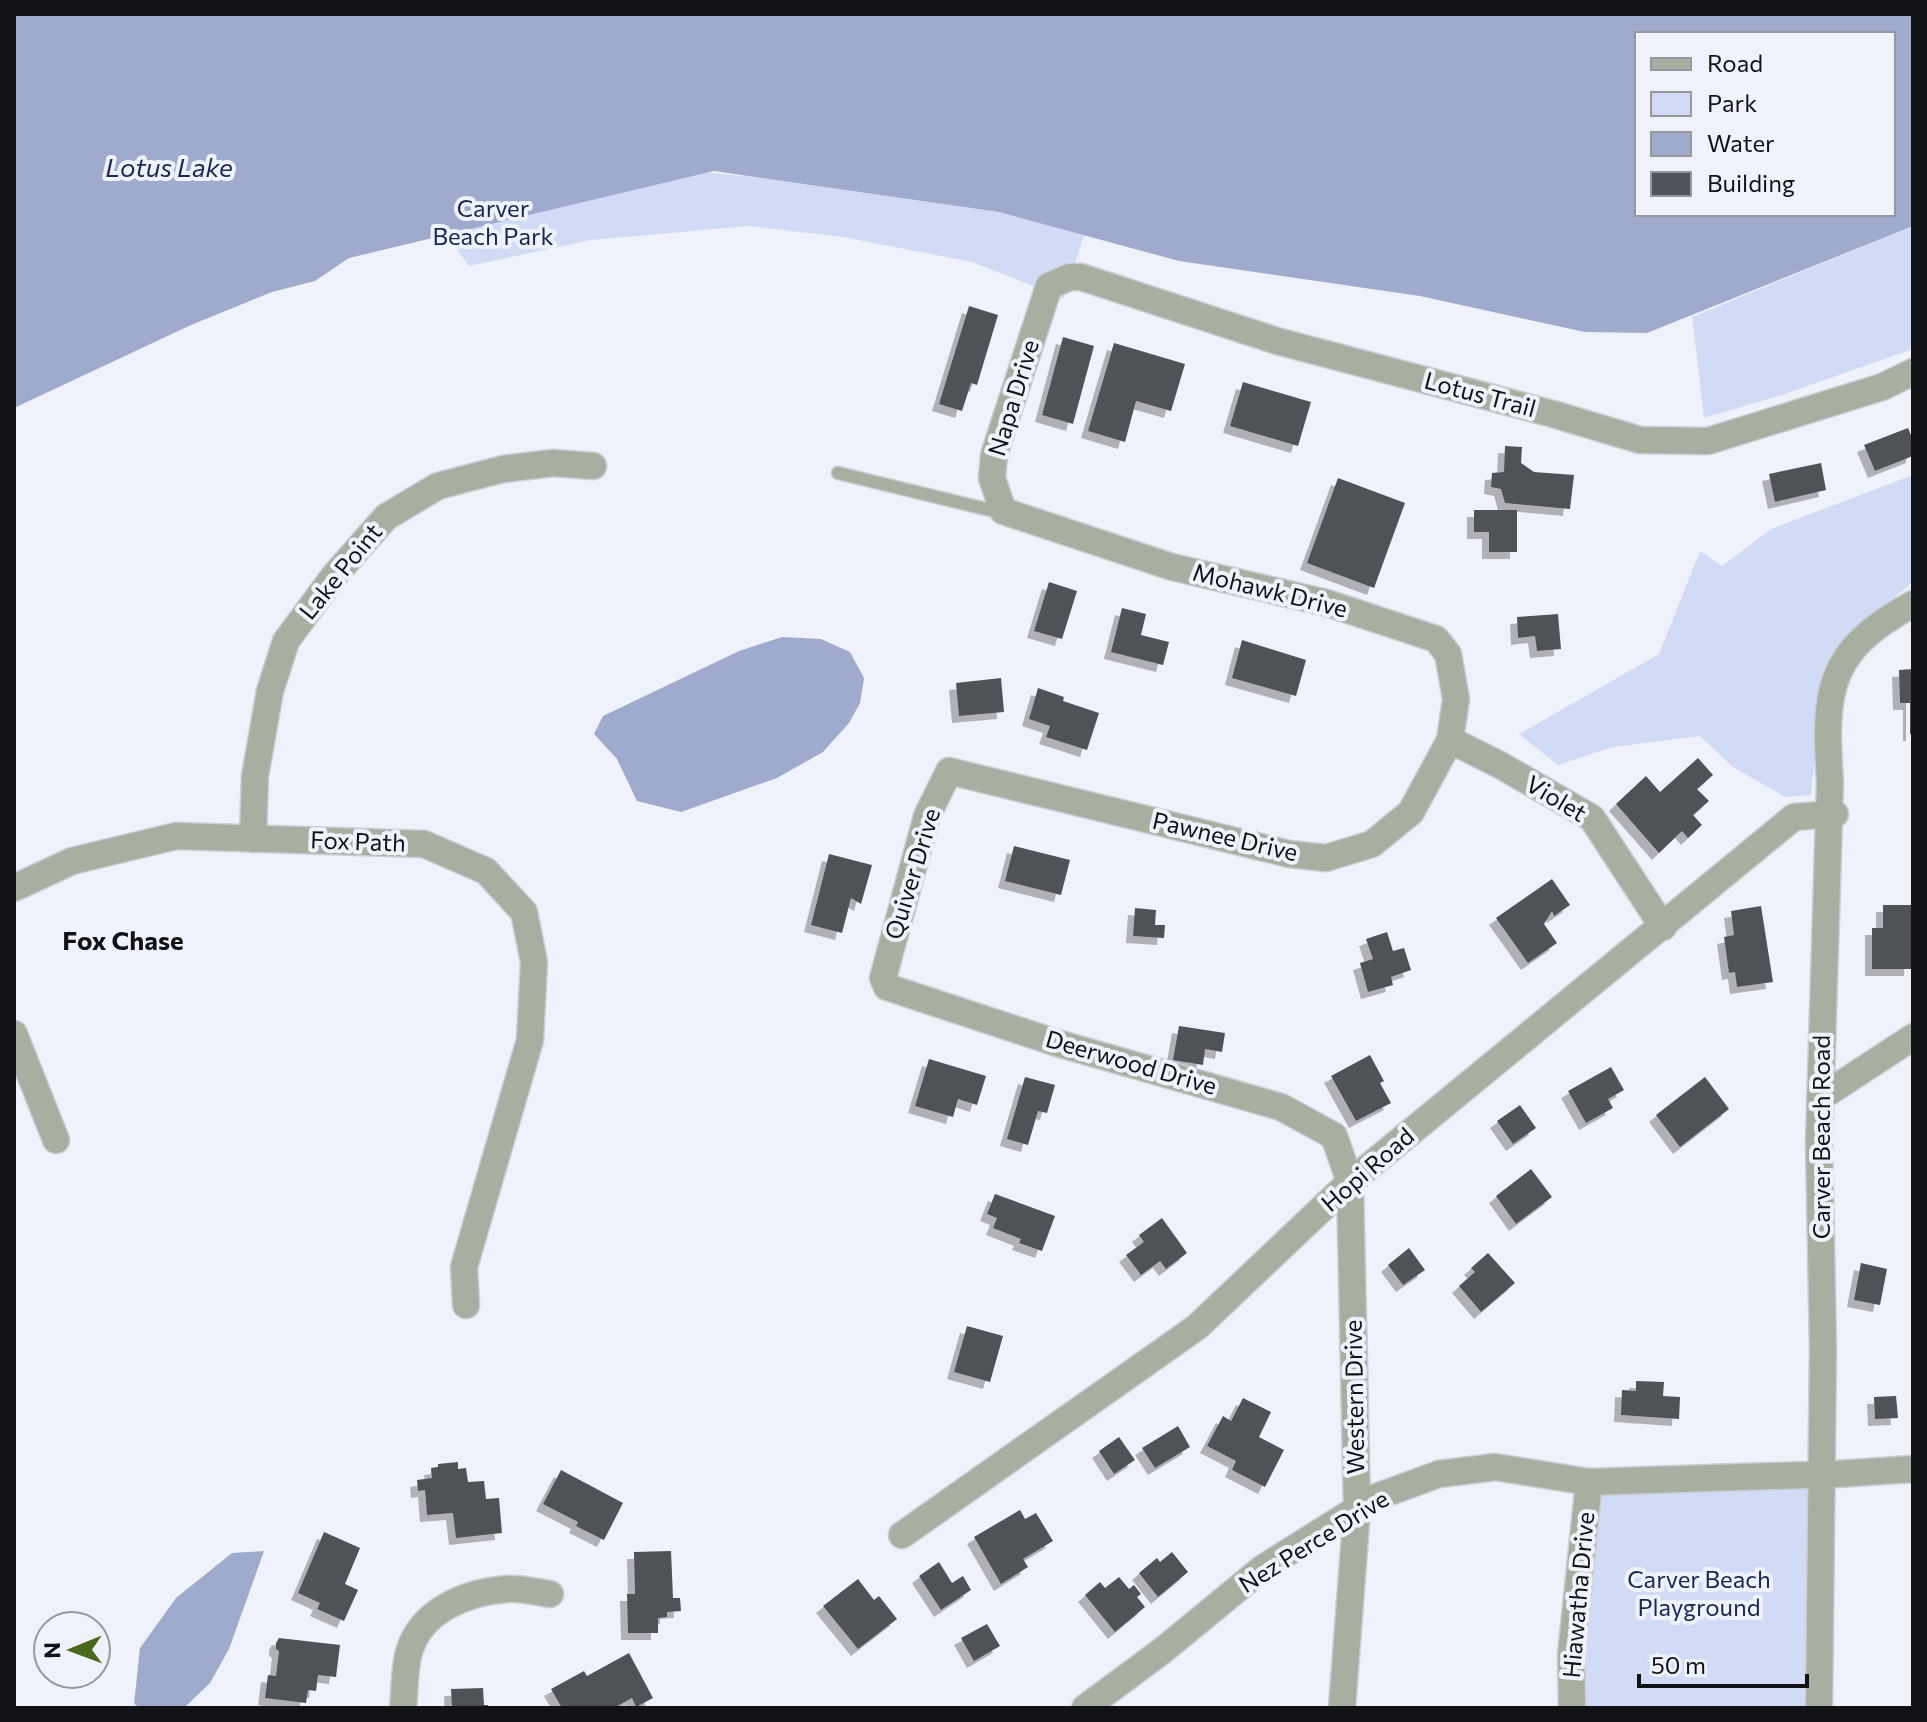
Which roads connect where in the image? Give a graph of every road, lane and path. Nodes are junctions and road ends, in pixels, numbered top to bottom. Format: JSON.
{"nodes":[{"id":1,"x":1049,"y":286,"type":"joint"},
{"id":2,"x":1913,"y":372,"type":"edge"},
{"id":3,"x":593,"y":466,"type":"dead end"},
{"id":4,"x":838,"y":473,"type":"dead end"},
{"id":5,"x":1003,"y":511,"type":"junction"},
{"id":6,"x":1913,"y":604,"type":"edge"},
{"id":7,"x":1450,"y":740,"type":"junction"},
{"id":8,"x":949,"y":771,"type":"joint"},
{"id":9,"x":1832,"y":814,"type":"junction"},
{"id":10,"x":253,"y":839,"type":"junction"},
{"id":11,"x":14,"y":888,"type":"edge"},
{"id":12,"x":1663,"y":927,"type":"junction"},
{"id":13,"x":883,"y":978,"type":"joint"},
{"id":14,"x":14,"y":1034,"type":"edge"},
{"id":15,"x":1913,"y":1037,"type":"edge"},
{"id":16,"x":1820,"y":1098,"type":"junction"},
{"id":17,"x":56,"y":1140,"type":"dead end"},
{"id":18,"x":1350,"y":1182,"type":"junction"},
{"id":19,"x":466,"y":1305,"type":"dead end"},
{"id":20,"x":1913,"y":1469,"type":"edge"},
{"id":21,"x":1822,"y":1475,"type":"junction"},
{"id":22,"x":1589,"y":1482,"type":"junction"},
{"id":23,"x":1357,"y":1509,"type":"junction"},
{"id":24,"x":902,"y":1535,"type":"dead end"},
{"id":25,"x":550,"y":1594,"type":"dead end"},
{"id":26,"x":403,"y":1708,"type":"edge"},
{"id":27,"x":1085,"y":1708,"type":"edge"},
{"id":28,"x":1342,"y":1708,"type":"edge"},
{"id":29,"x":1572,"y":1708,"type":"edge"},
{"id":30,"x":1819,"y":1708,"type":"edge"}],
"edges":[{"from":1,"to":2,"type":"street","name":"Lotus Trail"},
{"from":1,"to":5,"type":"street","name":"Napa Drive"},
{"from":3,"to":10,"type":"street","name":"Lake Point"},
{"from":4,"to":5,"type":"lane"},
{"from":5,"to":7,"type":"street","name":"Mohawk Drive"},
{"from":6,"to":9,"type":"street","name":"Carver Beach Road"},
{"from":7,"to":8,"type":"street","name":"Pawnee Drive"},
{"from":7,"to":12,"type":"street","name":"Violet"},
{"from":8,"to":13,"type":"street","name":"Quiver Drive"},
{"from":9,"to":12,"type":"street","name":"Hopi Road"},
{"from":9,"to":16,"type":"street","name":"Carver Beach Road"},
{"from":10,"to":11,"type":"street","name":"Fox Path"},
{"from":10,"to":19,"type":"street","name":"Fox Path"},
{"from":12,"to":18,"type":"street","name":"Hopi Road"},
{"from":13,"to":18,"type":"street","name":"Deerwood Drive"},
{"from":14,"to":17,"type":"street"},
{"from":15,"to":16,"type":"street"},
{"from":16,"to":21,"type":"street","name":"Carver Beach Road"},
{"from":18,"to":23,"type":"street","name":"Western Drive"},
{"from":18,"to":24,"type":"street","name":"Hopi Road"},
{"from":20,"to":21,"type":"street","name":"Nez Perce Drive"},
{"from":21,"to":22,"type":"street","name":"Nez Perce Drive"},
{"from":21,"to":30,"type":"street","name":"Carver Beach Road"},
{"from":22,"to":23,"type":"street","name":"Nez Perce Drive"},
{"from":22,"to":29,"type":"street","name":"Hiawatha Drive"},
{"from":23,"to":27,"type":"street","name":"Nez Perce Drive"},
{"from":23,"to":28,"type":"street","name":"Western Drive"},
{"from":25,"to":26,"type":"street"}]}
